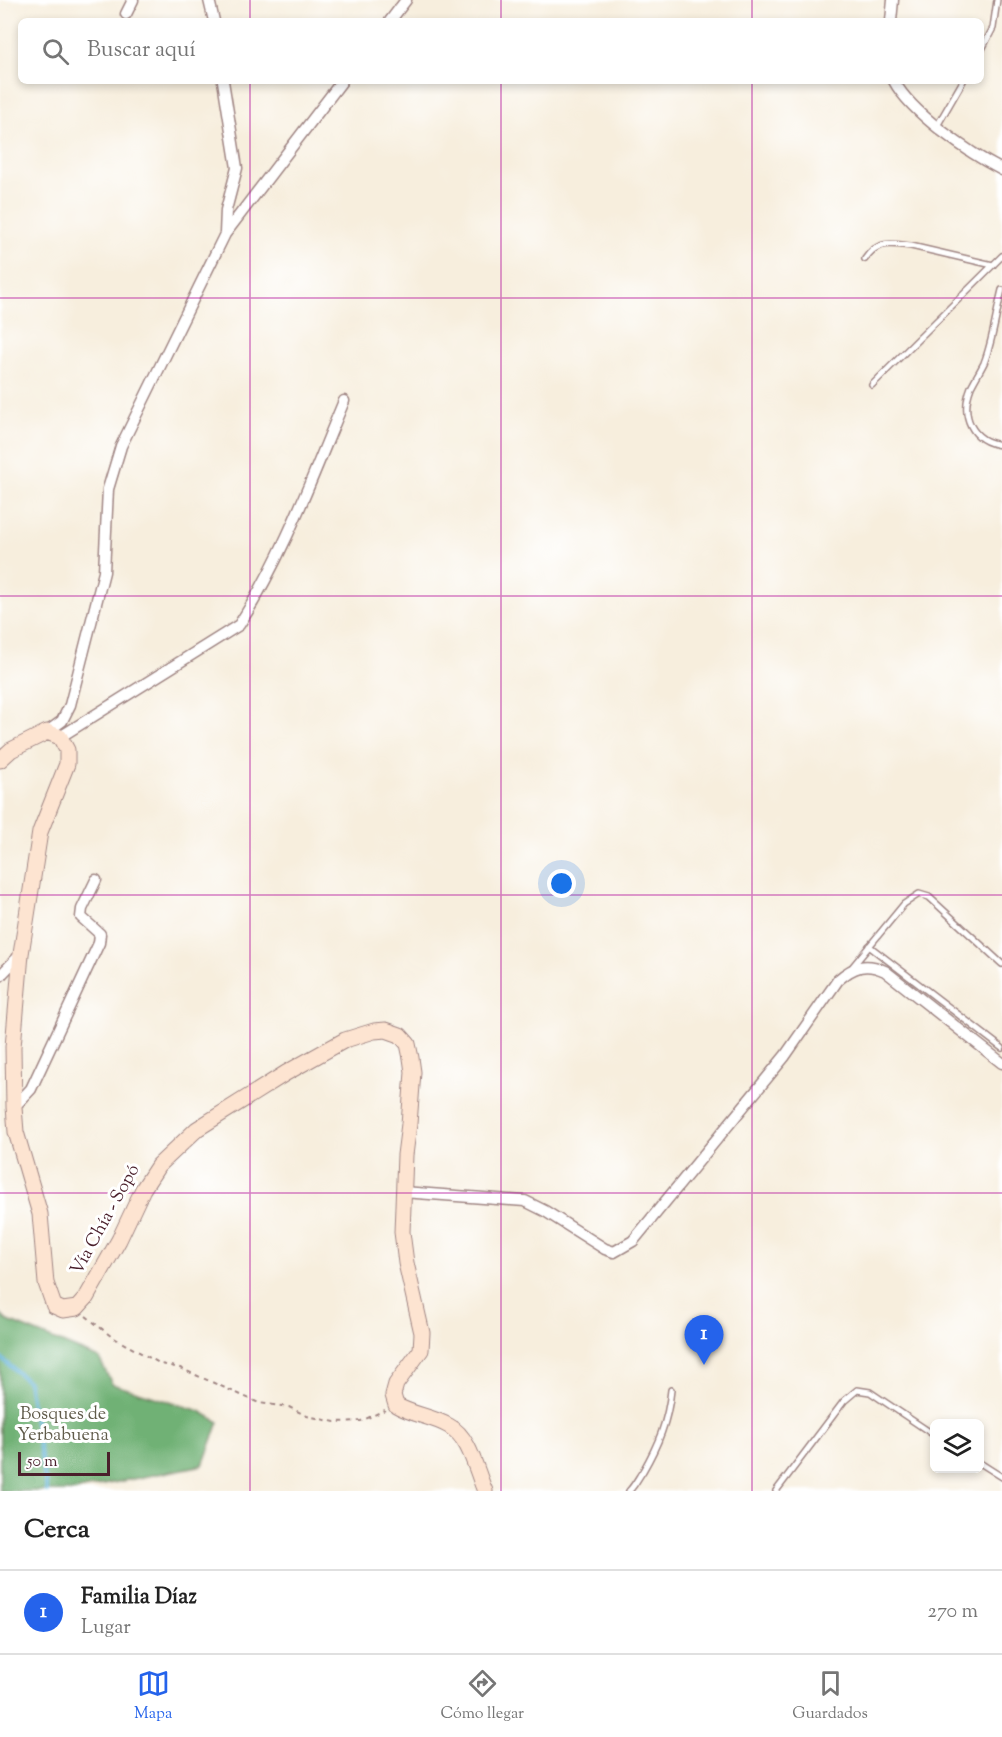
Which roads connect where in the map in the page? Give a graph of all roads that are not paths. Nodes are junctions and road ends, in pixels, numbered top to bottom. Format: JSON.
{"nodes":[{"id":1,"x":133,"y":0,"type":"edge"},
{"id":2,"x":209,"y":0,"type":"edge"},
{"id":3,"x":406,"y":0,"type":"edge"},
{"id":4,"x":893,"y":0,"type":"edge"},
{"id":5,"x":998,"y":0,"type":"edge"},
{"id":6,"x":126,"y":14,"type":"dead end"},
{"id":7,"x":213,"y":18,"type":"edge"},
{"id":8,"x":392,"y":18,"type":"edge"},
{"id":9,"x":891,"y":18,"type":"edge"},
{"id":10,"x":984,"y":45,"type":"edge"},
{"id":11,"x":223,"y":84,"type":"edge"},
{"id":12,"x":340,"y":84,"type":"edge"},
{"id":13,"x":896,"y":84,"type":"edge"},
{"id":14,"x":961,"y":84,"type":"edge"},
{"id":15,"x":937,"y":126,"type":"junction"},
{"id":16,"x":1002,"y":170,"type":"edge"},
{"id":17,"x":225,"y":234,"type":"junction"},
{"id":18,"x":1002,"y":256,"type":"edge"},
{"id":19,"x":865,"y":259,"type":"dead end"},
{"id":20,"x":993,"y":265,"type":"junction"},
{"id":21,"x":1002,"y":290,"type":"edge"},
{"id":22,"x":872,"y":385,"type":"dead end"},
{"id":23,"x":344,"y":401,"type":"dead end"},
{"id":24,"x":1002,"y":445,"type":"edge"},
{"id":25,"x":53,"y":734,"type":"junction"},
{"id":26,"x":0,"y":760,"type":"edge"},
{"id":27,"x":96,"y":880,"type":"dead end"},
{"id":28,"x":869,"y":946,"type":"junction"},
{"id":29,"x":21,"y":954,"type":"junction"},
{"id":30,"x":1002,"y":964,"type":"edge"},
{"id":31,"x":849,"y":970,"type":"junction"},
{"id":32,"x":0,"y":976,"type":"edge"},
{"id":33,"x":1002,"y":1048,"type":"edge"},
{"id":34,"x":1002,"y":1063,"type":"edge"},
{"id":35,"x":14,"y":1107,"type":"junction"},
{"id":36,"x":403,"y":1192,"type":"junction"},
{"id":37,"x":671,"y":1390,"type":"dead end"},
{"id":38,"x":930,"y":1432,"type":"edge"},
{"id":39,"x":984,"y":1466,"type":"edge"},
{"id":40,"x":1002,"y":1477,"type":"edge"},
{"id":41,"x":485,"y":1491,"type":"edge"},
{"id":42,"x":629,"y":1491,"type":"edge"},
{"id":43,"x":776,"y":1491,"type":"edge"}],
"edges":[{"from":1,"to":6,"type":"street"},
{"from":2,"to":7,"type":"street"},
{"from":3,"to":8,"type":"street"},
{"from":4,"to":9,"type":"street"},
{"from":5,"to":10,"type":"lane"},
{"from":11,"to":17,"type":"street"},
{"from":12,"to":17,"type":"street"},
{"from":13,"to":15,"type":"street"},
{"from":14,"to":15,"type":"lane"},
{"from":15,"to":16,"type":"street"},
{"from":17,"to":25,"type":"street"},
{"from":18,"to":20,"type":"lane"},
{"from":19,"to":20,"type":"lane"},
{"from":20,"to":22,"type":"lane"},
{"from":21,"to":24,"type":"lane"},
{"from":23,"to":25,"type":"street"},
{"from":25,"to":26,"type":"street"},
{"from":25,"to":29,"type":"street","name":"Vía Chía - Sopó"},
{"from":27,"to":35,"type":"street"},
{"from":28,"to":30,"type":"lane"},
{"from":28,"to":31,"type":"lane"},
{"from":28,"to":33,"type":"lane"},
{"from":29,"to":32,"type":"street"},
{"from":29,"to":35,"type":"street","name":"Vía Chía - Sopó"},
{"from":31,"to":34,"type":"street"},
{"from":31,"to":36,"type":"street"},
{"from":35,"to":36,"type":"street","name":"Vía Chía - Sopó"},
{"from":36,"to":41,"type":"street","name":"Vía Chía - Sopó"},
{"from":37,"to":42,"type":"lane"},
{"from":38,"to":43,"type":"lane"},
{"from":39,"to":40,"type":"lane"}]}
